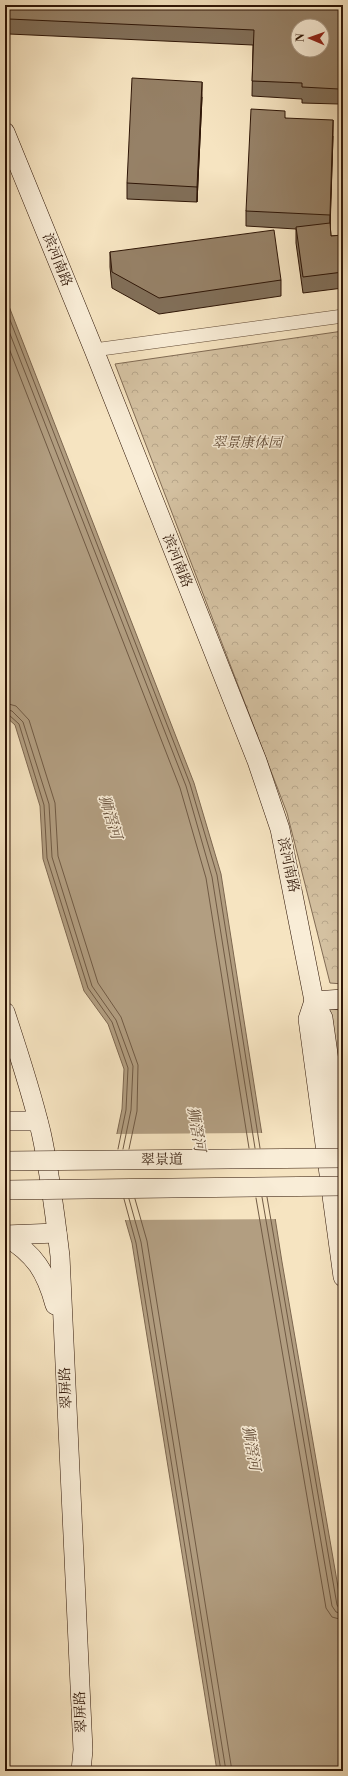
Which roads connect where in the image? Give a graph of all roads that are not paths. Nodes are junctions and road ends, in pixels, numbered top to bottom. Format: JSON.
{"nodes":[{"id":1,"x":5,"y":132,"type":"edge"},
{"id":2,"x":343,"y":316,"type":"edge"},
{"id":3,"x":94,"y":350,"type":"junction"},
{"id":4,"x":343,"y":999,"type":"edge"},
{"id":5,"x":314,"y":1001,"type":"junction"},
{"id":6,"x":5,"y":1012,"type":"edge"},
{"id":7,"x":11,"y":1030,"type":"junction"},
{"id":8,"x":5,"y":1060,"type":"edge"},
{"id":9,"x":5,"y":1121,"type":"edge"},
{"id":10,"x":38,"y":1121,"type":"junction"},
{"id":11,"x":343,"y":1160,"type":"edge"},
{"id":12,"x":5,"y":1161,"type":"edge"},
{"id":13,"x":343,"y":1186,"type":"edge"},
{"id":14,"x":5,"y":1190,"type":"edge"},
{"id":15,"x":57,"y":1233,"type":"junction"},
{"id":16,"x":5,"y":1235,"type":"edge"},
{"id":17,"x":343,"y":1277,"type":"edge"},
{"id":18,"x":63,"y":1331,"type":"junction"},
{"id":19,"x":81,"y":1771,"type":"edge"}],
"edges":[{"from":1,"to":3,"type":"street","name":"滨河南路"},
{"from":2,"to":3,"type":"street"},
{"from":3,"to":5,"type":"street","name":"滨河南路"},
{"from":4,"to":5,"type":"street"},
{"from":5,"to":11,"type":"street","name":"滨河南路"},
{"from":5,"to":17,"type":"street","name":"滨河南路"},
{"from":6,"to":7,"type":"street","name":"翠屏路"},
{"from":7,"to":8,"type":"street"},
{"from":7,"to":10,"type":"street","name":"翠屏路"},
{"from":9,"to":10,"type":"street"},
{"from":10,"to":15,"type":"street","name":"翠屏路"},
{"from":11,"to":12,"type":"street","name":"翠景道","bridge":true},
{"from":13,"to":14,"type":"street","bridge":true},
{"from":15,"to":16,"type":"street"},
{"from":15,"to":18,"type":"street","name":"翠屏路"},
{"from":16,"to":18,"type":"street"},
{"from":18,"to":19,"type":"street","name":"翠屏路"}]}
